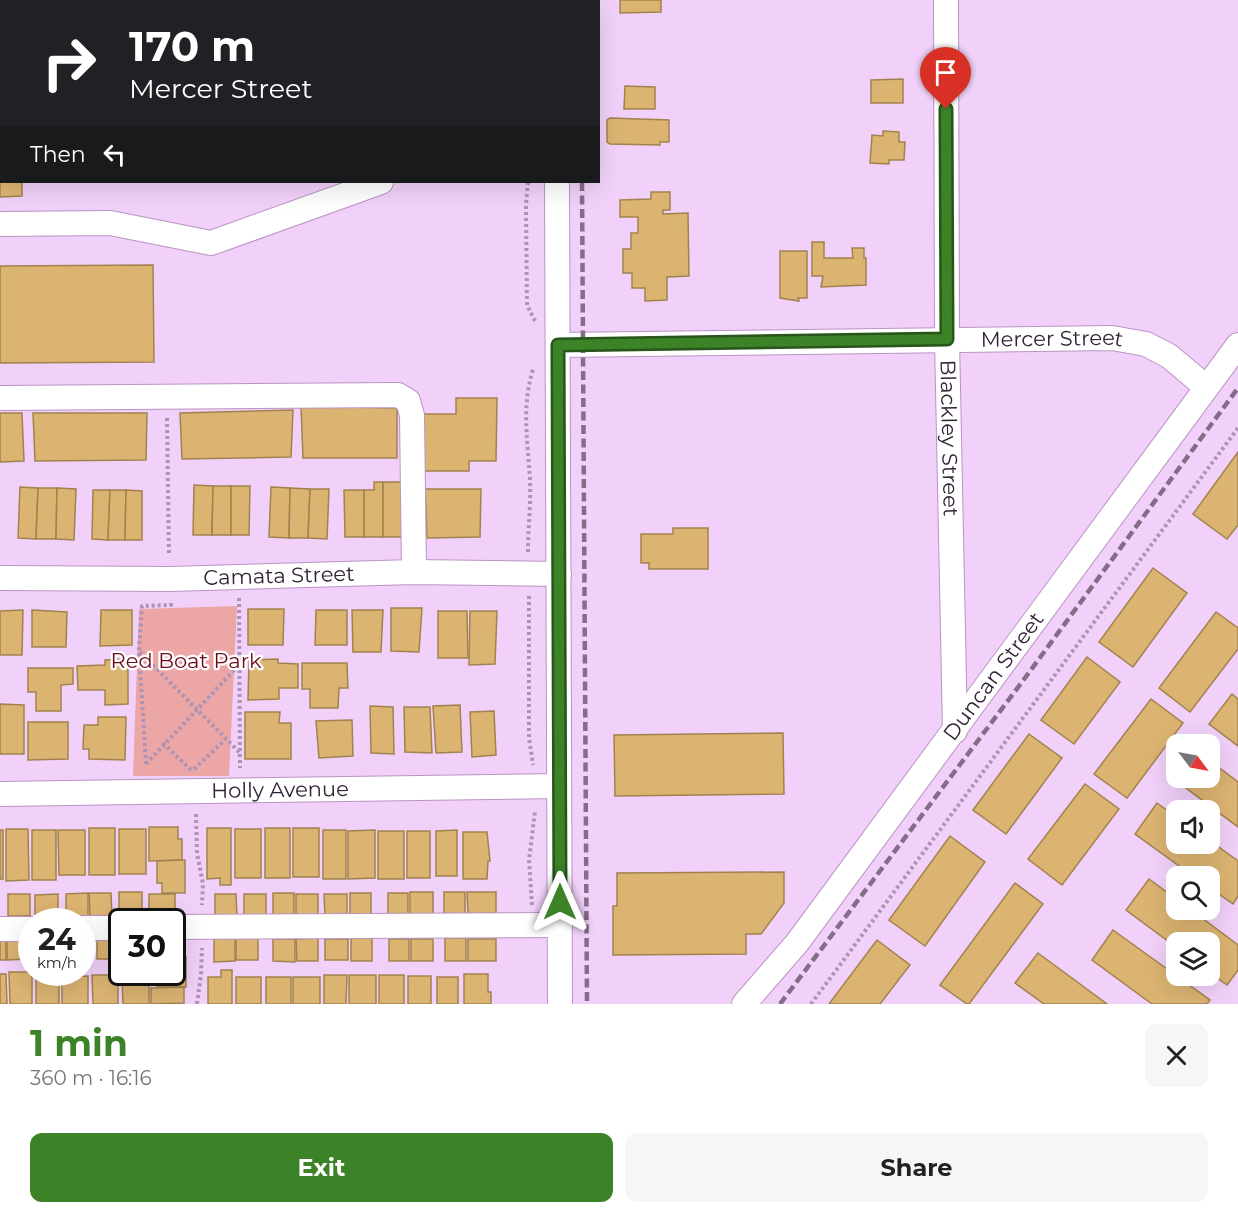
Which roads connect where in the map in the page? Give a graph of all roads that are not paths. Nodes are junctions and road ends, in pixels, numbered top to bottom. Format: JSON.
{"nodes":[{"id":1,"x":946,"y":0,"type":"edge"},
{"id":2,"x":378,"y":183,"type":"edge"},
{"id":3,"x":558,"y":183,"type":"edge"},
{"id":4,"x":0,"y":224,"type":"edge"},
{"id":5,"x":947,"y":339,"type":"junction"},
{"id":6,"x":558,"y":345,"type":"junction"},
{"id":7,"x":1238,"y":345,"type":"edge"},
{"id":8,"x":1206,"y":387,"type":"junction"},
{"id":9,"x":0,"y":398,"type":"edge"},
{"id":10,"x":414,"y":572,"type":"junction"},
{"id":11,"x":558,"y":574,"type":"junction"},
{"id":12,"x":0,"y":578,"type":"edge"},
{"id":13,"x":955,"y":731,"type":"junction"},
{"id":14,"x":560,"y":786,"type":"junction"},
{"id":15,"x":0,"y":794,"type":"edge"},
{"id":16,"x":560,"y":925,"type":"junction"},
{"id":17,"x":186,"y":927,"type":"edge"},
{"id":18,"x":0,"y":929,"type":"edge"},
{"id":19,"x":18,"y":929,"type":"edge"},
{"id":20,"x":560,"y":1004,"type":"edge"},
{"id":21,"x":744,"y":1004,"type":"edge"}],
"edges":[{"from":1,"to":5,"type":"street","name":"Blackley Street"},
{"from":2,"to":4,"type":"street"},
{"from":3,"to":6,"type":"street"},
{"from":5,"to":6,"type":"street","name":"Mercer Street"},
{"from":5,"to":8,"type":"street","name":"Mercer Street"},
{"from":5,"to":13,"type":"street","name":"Blackley Street"},
{"from":6,"to":11,"type":"street"},
{"from":7,"to":8,"type":"street","name":"Duncan Street"},
{"from":8,"to":13,"type":"street","name":"Duncan Street"},
{"from":9,"to":10,"type":"street"},
{"from":10,"to":11,"type":"street","name":"Camata Street"},
{"from":10,"to":12,"type":"street","name":"Camata Street"},
{"from":11,"to":14,"type":"street"},
{"from":13,"to":21,"type":"street","name":"Duncan Street"},
{"from":14,"to":15,"type":"street","name":"Holly Avenue"},
{"from":14,"to":16,"type":"street"},
{"from":16,"to":17,"type":"street"},
{"from":16,"to":20,"type":"street"},
{"from":18,"to":19,"type":"street"}]}
